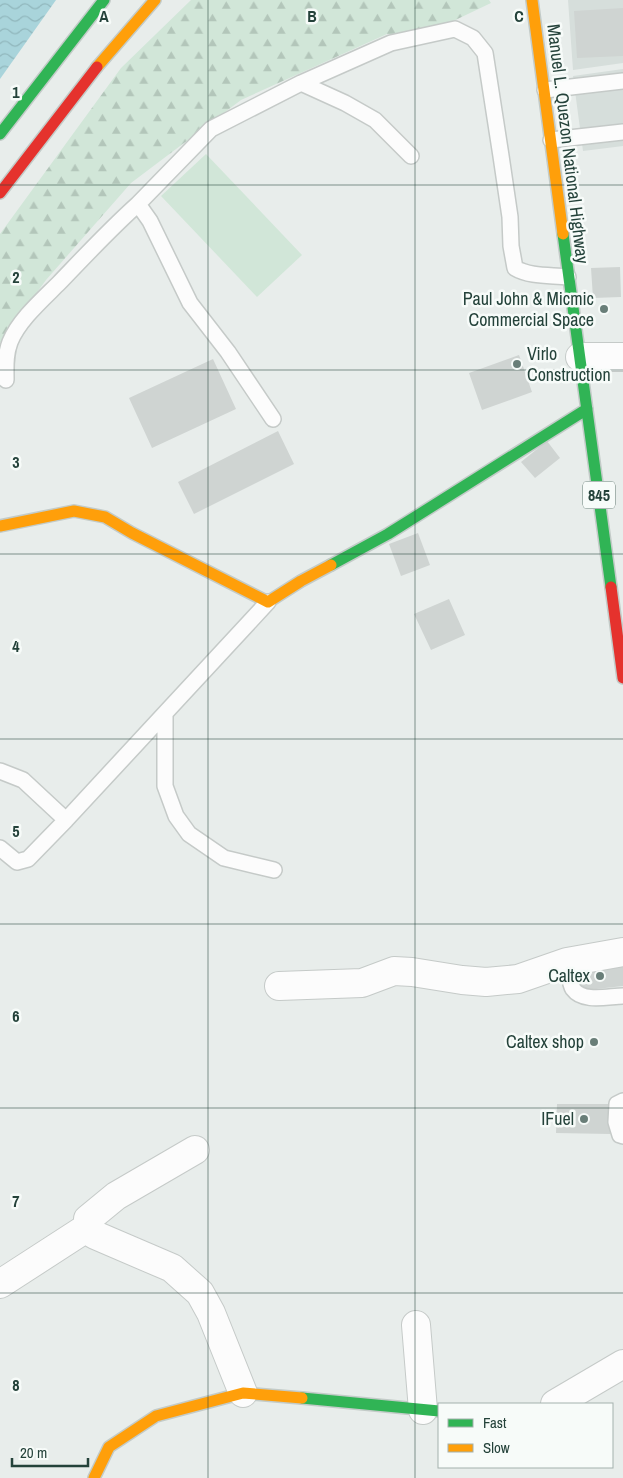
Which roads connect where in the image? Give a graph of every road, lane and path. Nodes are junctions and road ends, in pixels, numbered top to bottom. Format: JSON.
{"nodes":[{"id":1,"x":104,"y":0,"type":"edge"},
{"id":2,"x":155,"y":0,"type":"edge"},
{"id":3,"x":532,"y":0,"type":"edge"},
{"id":4,"x":623,"y":81,"type":"edge"},
{"id":5,"x":301,"y":83,"type":"junction"},
{"id":6,"x":544,"y":90,"type":"junction"},
{"id":7,"x":623,"y":132,"type":"edge"},
{"id":8,"x":0,"y":134,"type":"edge"},
{"id":9,"x":551,"y":140,"type":"junction"},
{"id":10,"x":411,"y":156,"type":"dead end"},
{"id":11,"x":0,"y":193,"type":"edge"},
{"id":12,"x":138,"y":204,"type":"junction"},
{"id":13,"x":568,"y":277,"type":"junction"},
{"id":14,"x":623,"y":357,"type":"edge"},
{"id":15,"x":580,"y":358,"type":"junction"},
{"id":16,"x":6,"y":380,"type":"dead end"},
{"id":17,"x":587,"y":409,"type":"junction"},
{"id":18,"x":273,"y":419,"type":"dead end"},
{"id":19,"x":0,"y":526,"type":"edge"},
{"id":20,"x":268,"y":602,"type":"junction"},
{"id":21,"x":623,"y":678,"type":"edge"},
{"id":22,"x":165,"y":714,"type":"junction"},
{"id":23,"x":0,"y":771,"type":"edge"},
{"id":24,"x":66,"y":820,"type":"junction"},
{"id":25,"x":0,"y":848,"type":"edge"},
{"id":26,"x":274,"y":870,"type":"dead end"},
{"id":27,"x":623,"y":952,"type":"edge"},
{"id":28,"x":567,"y":962,"type":"junction"},
{"id":29,"x":279,"y":986,"type":"dead end"},
{"id":30,"x":623,"y":996,"type":"edge"},
{"id":31,"x":623,"y":1101,"type":"edge"},
{"id":32,"x":623,"y":1136,"type":"edge"},
{"id":33,"x":195,"y":1150,"type":"dead end"},
{"id":34,"x":88,"y":1228,"type":"junction"},
{"id":35,"x":0,"y":1284,"type":"edge"},
{"id":36,"x":416,"y":1325,"type":"dead end"},
{"id":37,"x":623,"y":1364,"type":"edge"},
{"id":38,"x":243,"y":1393,"type":"junction"},
{"id":39,"x":557,"y":1403,"type":"edge"},
{"id":40,"x":431,"y":1410,"type":"edge"},
{"id":41,"x":94,"y":1478,"type":"edge"}],
"edges":[{"from":1,"to":8,"type":"main road"},
{"from":2,"to":11,"type":"main road"},
{"from":3,"to":6,"type":"main road","name":"Manuel L. Quezon National Highway","number":"845"},
{"from":4,"to":6,"type":"lane"},
{"from":5,"to":10,"type":"lane"},
{"from":5,"to":12,"type":"lane"},
{"from":5,"to":13,"type":"lane"},
{"from":6,"to":9,"type":"main road","name":"Manuel L. Quezon National Highway","number":"845"},
{"from":7,"to":9,"type":"lane"},
{"from":9,"to":13,"type":"main road","name":"Manuel L. Quezon National Highway","number":"845"},
{"from":12,"to":16,"type":"lane"},
{"from":12,"to":18,"type":"lane"},
{"from":13,"to":15,"type":"main road","name":"Manuel L. Quezon National Highway","number":"845"},
{"from":14,"to":15,"type":"street"},
{"from":15,"to":17,"type":"main road","name":"Manuel L. Quezon National Highway","number":"845"},
{"from":17,"to":20,"type":"main road"},
{"from":17,"to":21,"type":"main road","name":"Manuel L. Quezon National Highway","number":"845"},
{"from":19,"to":20,"type":"main road"},
{"from":20,"to":22,"type":"lane"},
{"from":22,"to":24,"type":"lane"},
{"from":22,"to":26,"type":"lane"},
{"from":23,"to":24,"type":"lane"},
{"from":24,"to":25,"type":"lane"},
{"from":27,"to":28,"type":"street"},
{"from":28,"to":29,"type":"street"},
{"from":28,"to":30,"type":"lane"},
{"from":31,"to":32,"type":"lane"},
{"from":33,"to":34,"type":"street"},
{"from":34,"to":35,"type":"street"},
{"from":34,"to":38,"type":"street"},
{"from":36,"to":40,"type":"street"},
{"from":37,"to":39,"type":"street"},
{"from":38,"to":40,"type":"main road"},
{"from":38,"to":41,"type":"main road"}]}
